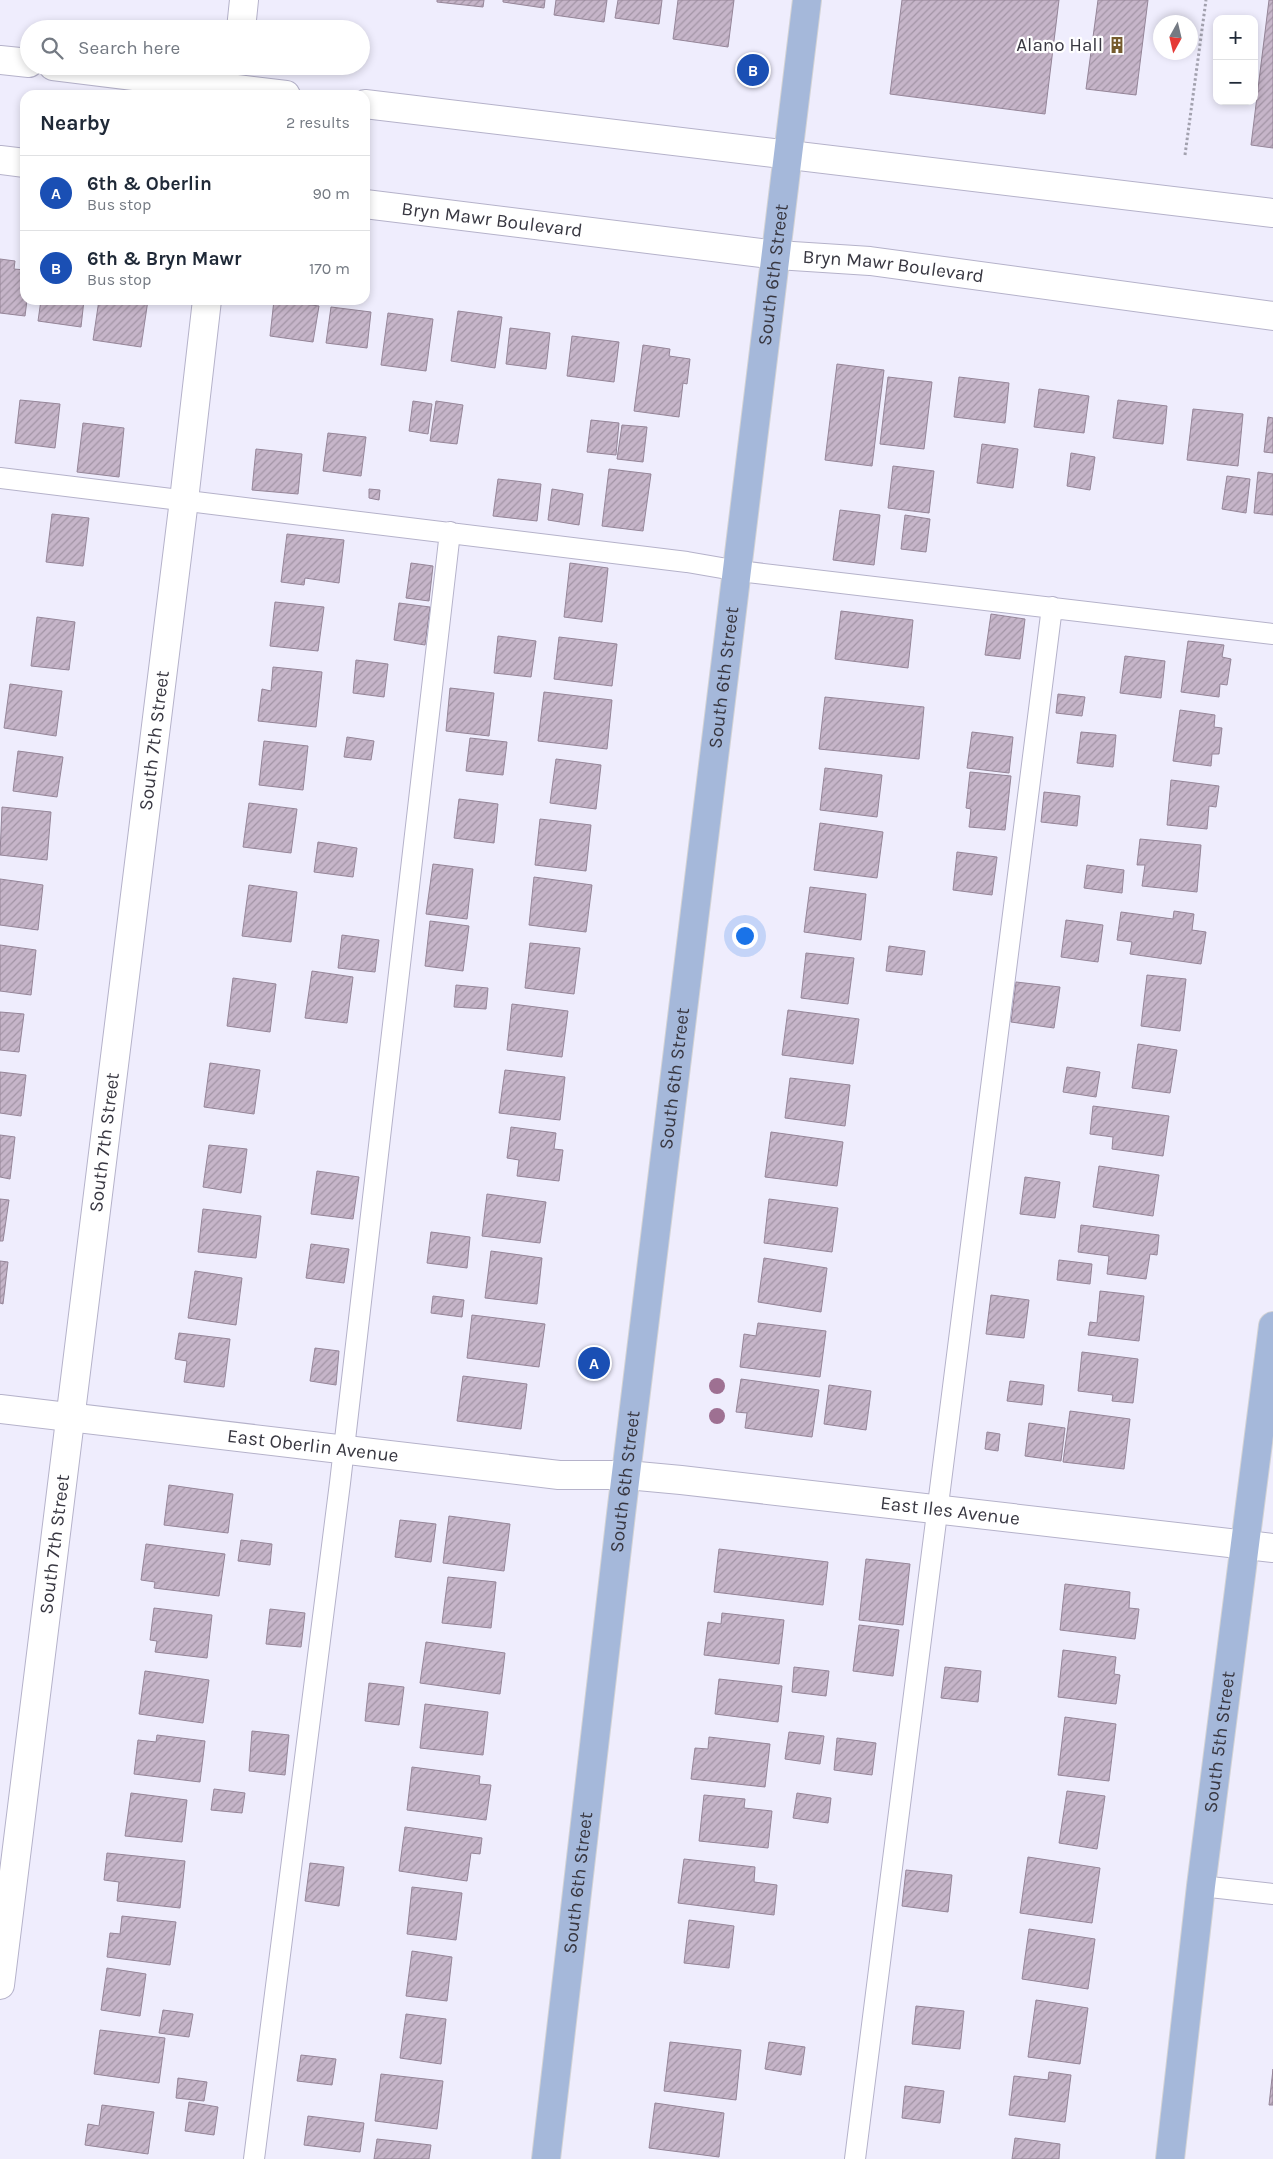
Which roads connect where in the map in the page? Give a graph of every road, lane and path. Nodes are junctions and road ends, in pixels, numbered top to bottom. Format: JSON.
{"nodes":[{"id":1,"x":244,"y":0,"type":"edge"},
{"id":2,"x":807,"y":0,"type":"edge"},
{"id":3,"x":1206,"y":0,"type":"edge"},
{"id":4,"x":242,"y":20,"type":"edge"},
{"id":5,"x":0,"y":60,"type":"edge"},
{"id":6,"x":20,"y":62,"type":"edge"},
{"id":7,"x":149,"y":75,"type":"edge"},
{"id":8,"x":234,"y":83,"type":"edge"},
{"id":9,"x":264,"y":90,"type":"edge"},
{"id":10,"x":370,"y":105,"type":"edge"},
{"id":11,"x":789,"y":155,"type":"junction"},
{"id":12,"x":1184,"y":156,"type":"dead end"},
{"id":13,"x":0,"y":160,"type":"edge"},
{"id":14,"x":20,"y":162,"type":"edge"},
{"id":15,"x":370,"y":205,"type":"edge"},
{"id":16,"x":1273,"y":213,"type":"edge"},
{"id":17,"x":777,"y":255,"type":"junction"},
{"id":18,"x":205,"y":305,"type":"edge"},
{"id":19,"x":1273,"y":316,"type":"edge"},
{"id":20,"x":0,"y":478,"type":"edge"},
{"id":21,"x":184,"y":500,"type":"junction"},
{"id":22,"x":450,"y":532,"type":"junction"},
{"id":23,"x":738,"y":570,"type":"junction"},
{"id":24,"x":1052,"y":606,"type":"junction"},
{"id":25,"x":1273,"y":634,"type":"edge"},
{"id":26,"x":1273,"y":1326,"type":"edge"},
{"id":27,"x":0,"y":1409,"type":"edge"},
{"id":28,"x":71,"y":1418,"type":"junction"},
{"id":29,"x":344,"y":1450,"type":"junction"},
{"id":30,"x":626,"y":1475,"type":"junction"},
{"id":31,"x":937,"y":1508,"type":"junction"},
{"id":32,"x":1246,"y":1544,"type":"junction"},
{"id":33,"x":1273,"y":1548,"type":"edge"},
{"id":34,"x":1201,"y":1886,"type":"junction"},
{"id":35,"x":1273,"y":1894,"type":"edge"},
{"id":36,"x":0,"y":1985,"type":"edge"},
{"id":37,"x":254,"y":2159,"type":"edge"},
{"id":38,"x":546,"y":2159,"type":"edge"},
{"id":39,"x":855,"y":2159,"type":"edge"},
{"id":40,"x":1170,"y":2159,"type":"edge"}],
"edges":[{"from":1,"to":4,"type":"street"},
{"from":2,"to":11,"type":"main road","name":"South 6th Street"},
{"from":3,"to":12,"type":"path"},
{"from":5,"to":6,"type":"street"},
{"from":7,"to":8,"type":"street"},
{"from":8,"to":9,"type":"street"},
{"from":10,"to":11,"type":"street"},
{"from":11,"to":16,"type":"street"},
{"from":11,"to":17,"type":"main road","name":"South 6th Street"},
{"from":13,"to":14,"type":"street"},
{"from":15,"to":17,"type":"street","name":"Bryn Mawr Boulevard"},
{"from":17,"to":19,"type":"street","name":"Bryn Mawr Boulevard"},
{"from":17,"to":23,"type":"main road","name":"South 6th Street"},
{"from":18,"to":21,"type":"street","name":"South 7th Street"},
{"from":20,"to":21,"type":"lane"},
{"from":21,"to":22,"type":"lane"},
{"from":21,"to":28,"type":"street","name":"South 7th Street"},
{"from":22,"to":23,"type":"lane"},
{"from":22,"to":29,"type":"lane"},
{"from":23,"to":24,"type":"lane"},
{"from":23,"to":30,"type":"main road","name":"South 6th Street"},
{"from":24,"to":25,"type":"lane"},
{"from":24,"to":31,"type":"lane"},
{"from":26,"to":32,"type":"main road","name":"South 5th Street"},
{"from":27,"to":28,"type":"street","name":"East Oberlin Avenue"},
{"from":28,"to":29,"type":"street","name":"East Oberlin Avenue"},
{"from":28,"to":36,"type":"street","name":"South 7th Street"},
{"from":29,"to":30,"type":"street","name":"East Oberlin Avenue"},
{"from":29,"to":37,"type":"lane"},
{"from":30,"to":31,"type":"street","name":"East Iles Avenue"},
{"from":30,"to":38,"type":"main road","name":"South 6th Street"},
{"from":31,"to":32,"type":"street","name":"East Iles Avenue"},
{"from":31,"to":39,"type":"lane"},
{"from":32,"to":33,"type":"street","name":"East Iles Avenue"},
{"from":32,"to":34,"type":"main road","name":"South 5th Street"},
{"from":34,"to":35,"type":"lane"},
{"from":34,"to":40,"type":"main road","name":"South 5th Street"}]}
